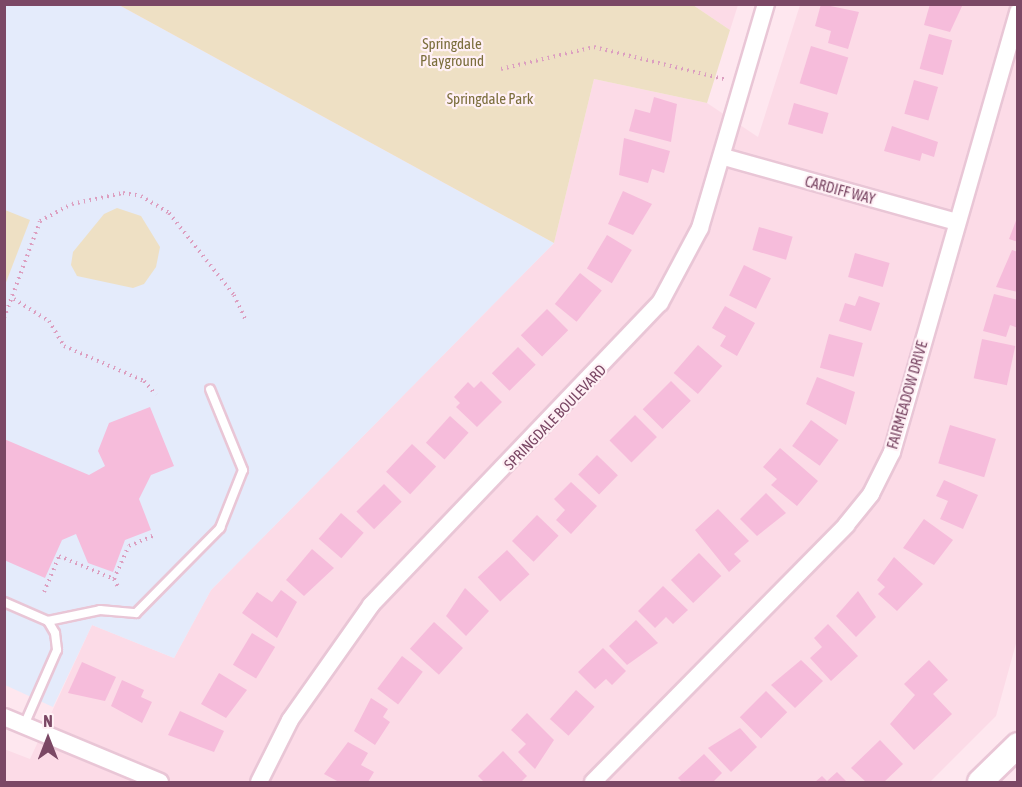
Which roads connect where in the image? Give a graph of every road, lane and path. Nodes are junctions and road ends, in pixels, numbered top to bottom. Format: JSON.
{"nodes":[{"id":1,"x":766,"y":4,"type":"edge"},
{"id":2,"x":1017,"y":12,"type":"edge"},
{"id":3,"x":501,"y":69,"type":"dead end"},
{"id":4,"x":744,"y":84,"type":"junction"},
{"id":5,"x":724,"y":158,"type":"junction"},
{"id":6,"x":957,"y":222,"type":"junction"},
{"id":7,"x":14,"y":299,"type":"junction"},
{"id":8,"x":4,"y":318,"type":"edge"},
{"id":9,"x":246,"y":321,"type":"dead end"},
{"id":10,"x":210,"y":389,"type":"dead end"},
{"id":11,"x":156,"y":395,"type":"dead end"},
{"id":12,"x":153,"y":536,"type":"dead end"},
{"id":13,"x":114,"y":579,"type":"junction"},
{"id":14,"x":119,"y":589,"type":"dead end"},
{"id":15,"x":44,"y":592,"type":"dead end"},
{"id":16,"x":4,"y":602,"type":"edge"},
{"id":17,"x":48,"y":621,"type":"junction"},
{"id":18,"x":4,"y":717,"type":"edge"},
{"id":19,"x":24,"y":725,"type":"junction"},
{"id":20,"x":1017,"y":745,"type":"edge"},
{"id":21,"x":160,"y":783,"type":"edge"},
{"id":22,"x":259,"y":783,"type":"edge"},
{"id":23,"x":593,"y":783,"type":"edge"},
{"id":24,"x":980,"y":783,"type":"edge"}],
"edges":[{"from":1,"to":4,"type":"street","name":"SPRINGDALE BOULEVARD"},
{"from":2,"to":6,"type":"street","name":"FAIRMEADOW DRIVE"},
{"from":3,"to":4,"type":"path"},
{"from":4,"to":5,"type":"street","name":"SPRINGDALE BOULEVARD"},
{"from":5,"to":6,"type":"street","name":"CARDIFF WAY"},
{"from":5,"to":22,"type":"street","name":"SPRINGDALE BOULEVARD"},
{"from":6,"to":23,"type":"street","name":"FAIRMEADOW DRIVE"},
{"from":7,"to":8,"type":"path"},
{"from":7,"to":9,"type":"path"},
{"from":7,"to":11,"type":"path"},
{"from":10,"to":17,"type":"lane"},
{"from":12,"to":13,"type":"path"},
{"from":13,"to":14,"type":"path"},
{"from":13,"to":15,"type":"path"},
{"from":16,"to":17,"type":"lane"},
{"from":17,"to":19,"type":"lane"},
{"from":18,"to":19,"type":"street"},
{"from":19,"to":21,"type":"street"},
{"from":20,"to":24,"type":"street"}]}
